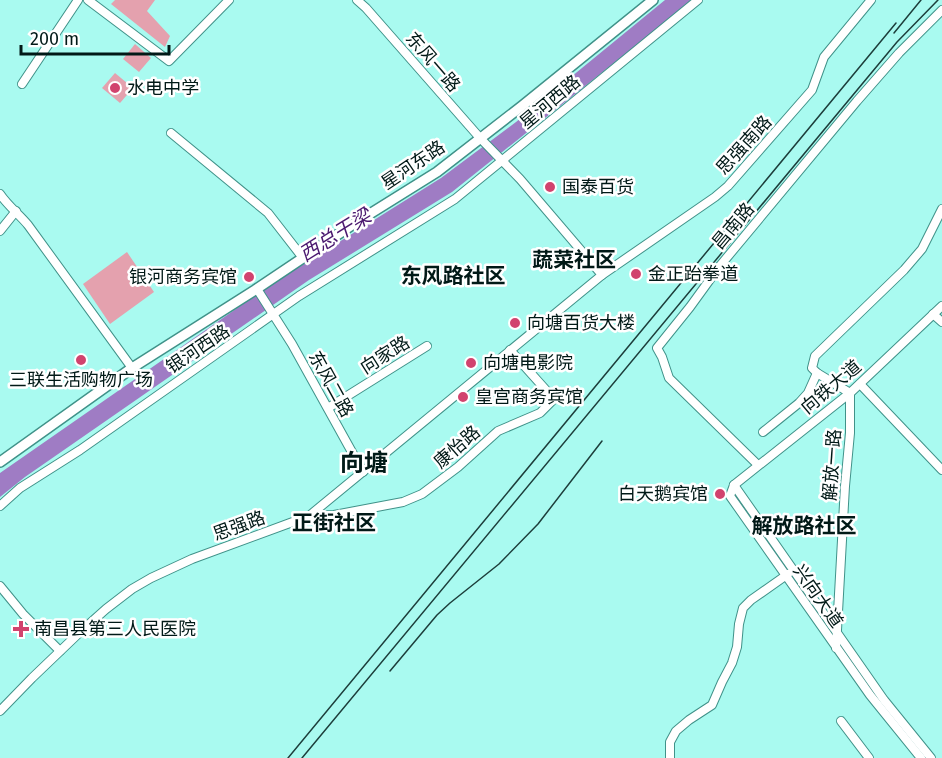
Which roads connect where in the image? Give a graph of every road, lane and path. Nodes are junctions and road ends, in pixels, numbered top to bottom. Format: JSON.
{"nodes":[{"id":1,"x":78,"y":0,"type":"edge"},
{"id":2,"x":88,"y":0,"type":"edge"},
{"id":3,"x":229,"y":0,"type":"edge"},
{"id":4,"x":357,"y":0,"type":"edge"},
{"id":5,"x":653,"y":0,"type":"edge"},
{"id":6,"x":698,"y":0,"type":"edge"},
{"id":7,"x":871,"y":0,"type":"edge"},
{"id":8,"x":942,"y":10,"type":"edge"},
{"id":9,"x":22,"y":84,"type":"dead end"},
{"id":10,"x":171,"y":133,"type":"dead end"},
{"id":11,"x":483,"y":141,"type":"junction"},
{"id":12,"x":503,"y":160,"type":"junction"},
{"id":13,"x":0,"y":194,"type":"edge"},
{"id":14,"x":942,"y":209,"type":"edge"},
{"id":15,"x":16,"y":211,"type":"junction"},
{"id":16,"x":418,"y":222,"type":"joint"},
{"id":17,"x":0,"y":231,"type":"edge"},
{"id":18,"x":303,"y":258,"type":"junction"},
{"id":19,"x":602,"y":275,"type":"junction"},
{"id":20,"x":258,"y":291,"type":"junction"},
{"id":21,"x":942,"y":306,"type":"edge"},
{"id":22,"x":273,"y":314,"type":"junction"},
{"id":23,"x":933,"y":314,"type":"junction"},
{"id":24,"x":942,"y":322,"type":"edge"},
{"id":25,"x":427,"y":346,"type":"dead end"},
{"id":26,"x":510,"y":350,"type":"junction"},
{"id":27,"x":132,"y":368,"type":"junction"},
{"id":28,"x":817,"y":373,"type":"junction"},
{"id":29,"x":860,"y":384,"type":"junction"},
{"id":30,"x":850,"y":393,"type":"junction"},
{"id":31,"x":328,"y":408,"type":"junction"},
{"id":32,"x":763,"y":432,"type":"dead end"},
{"id":33,"x":0,"y":462,"type":"edge"},
{"id":34,"x":758,"y":465,"type":"junction"},
{"id":35,"x":942,"y":470,"type":"edge"},
{"id":36,"x":363,"y":472,"type":"junction"},
{"id":37,"x":734,"y":485,"type":"joint"},
{"id":38,"x":0,"y":506,"type":"edge"},
{"id":39,"x":309,"y":516,"type":"junction"},
{"id":40,"x":790,"y":573,"type":"junction"},
{"id":41,"x":0,"y":586,"type":"edge"},
{"id":42,"x":837,"y":633,"type":"junction"},
{"id":43,"x":836,"y":648,"type":"junction"},
{"id":44,"x":60,"y":651,"type":"junction"},
{"id":45,"x":0,"y":711,"type":"edge"},
{"id":46,"x":841,"y":721,"type":"dead end"},
{"id":47,"x":670,"y":758,"type":"edge"},
{"id":48,"x":869,"y":758,"type":"edge"},
{"id":49,"x":921,"y":758,"type":"edge"},
{"id":50,"x":931,"y":758,"type":"edge"}],
"edges":[{"from":1,"to":9,"type":"street"},
{"from":2,"to":3,"type":"street"},
{"from":4,"to":11,"type":"street","name":"东风一路"},
{"from":5,"to":11,"type":"main road","name":"星河东路"},
{"from":6,"to":12,"type":"street","name":"星河西路"},
{"from":7,"to":19,"type":"street","name":"思强南路"},
{"from":8,"to":34,"type":"street","name":"昌南路"},
{"from":10,"to":18,"type":"street"},
{"from":11,"to":12,"type":"street","name":"东风一路"},
{"from":11,"to":18,"type":"main road","name":"星河东路"},
{"from":12,"to":16,"type":"street","name":"星河西路"},
{"from":12,"to":19,"type":"street"},
{"from":13,"to":15,"type":"street"},
{"from":14,"to":28,"type":"street"},
{"from":15,"to":17,"type":"street"},
{"from":15,"to":27,"type":"street"},
{"from":16,"to":22,"type":"street","name":"银河西路"},
{"from":18,"to":20,"type":"main road","name":"星河东路"},
{"from":19,"to":26,"type":"street","name":"思强路"},
{"from":20,"to":22,"type":"street","name":"东风二路"},
{"from":20,"to":27,"type":"main road","name":"星河东路"},
{"from":21,"to":23,"type":"street","name":"向铁大道"},
{"from":22,"to":31,"type":"street","name":"东风二路"},
{"from":22,"to":38,"type":"street","name":"银河西路"},
{"from":23,"to":24,"type":"street"},
{"from":23,"to":29,"type":"street","name":"向铁大道"},
{"from":25,"to":31,"type":"street","name":"向家路"},
{"from":26,"to":36,"type":"street","name":"思强路"},
{"from":26,"to":39,"type":"street","name":"康怡路"},
{"from":27,"to":33,"type":"main road","name":"星河东路"},
{"from":28,"to":30,"type":"street"},
{"from":28,"to":32,"type":"street"},
{"from":29,"to":30,"type":"street","name":"向铁大道"},
{"from":29,"to":35,"type":"street"},
{"from":30,"to":34,"type":"street","name":"向铁大道"},
{"from":30,"to":42,"type":"street","name":"解放一路"},
{"from":31,"to":36,"type":"street","name":"东风二路"},
{"from":34,"to":37,"type":"street","name":"向铁大道"},
{"from":36,"to":39,"type":"street","name":"思强路"},
{"from":37,"to":40,"type":"street","name":"兴向大道"},
{"from":39,"to":44,"type":"street","name":"思强路"},
{"from":40,"to":42,"type":"street","name":"兴向大道"},
{"from":40,"to":43,"type":"street","name":"兴向大道"},
{"from":40,"to":47,"type":"street"},
{"from":41,"to":44,"type":"street"},
{"from":42,"to":43,"type":"street","name":"解放一路"},
{"from":42,"to":50,"type":"street","name":"兴向大道"},
{"from":43,"to":49,"type":"street","name":"兴向大道"},
{"from":44,"to":45,"type":"street","name":"思强路"},
{"from":46,"to":48,"type":"street"}]}
